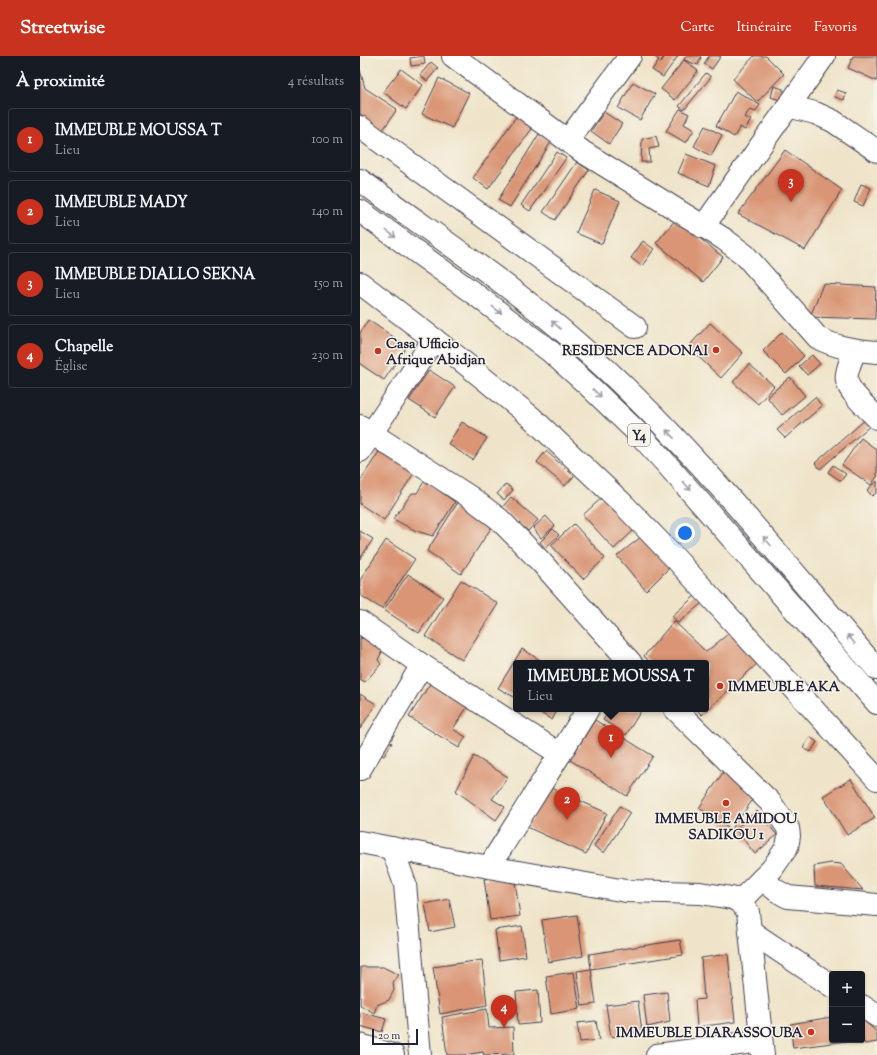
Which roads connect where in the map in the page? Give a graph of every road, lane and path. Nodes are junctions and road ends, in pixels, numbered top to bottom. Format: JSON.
{"nodes":[{"id":1,"x":454,"y":56,"type":"edge"},
{"id":2,"x":630,"y":56,"type":"edge"},
{"id":3,"x":824,"y":56,"type":"edge"},
{"id":4,"x":788,"y":106,"type":"junction"},
{"id":5,"x":360,"y":128,"type":"edge"},
{"id":6,"x":568,"y":140,"type":"junction"},
{"id":7,"x":877,"y":151,"type":"edge"},
{"id":8,"x":360,"y":180,"type":"edge"},
{"id":9,"x":360,"y":211,"type":"edge"},
{"id":10,"x":703,"y":227,"type":"junction"},
{"id":11,"x":360,"y":283,"type":"edge"},
{"id":12,"x":635,"y":328,"type":"dead end"},
{"id":13,"x":434,"y":339,"type":"junction"},
{"id":14,"x":855,"y":350,"type":"junction"},
{"id":15,"x":877,"y":352,"type":"edge"},
{"id":16,"x":877,"y":418,"type":"edge"},
{"id":17,"x":364,"y":436,"type":"edge"},
{"id":18,"x":360,"y":622,"type":"edge"},
{"id":19,"x":624,"y":660,"type":"edge"},
{"id":20,"x":422,"y":665,"type":"junction"},
{"id":21,"x":877,"y":669,"type":"edge"},
{"id":22,"x":877,"y":703,"type":"edge"},
{"id":23,"x":586,"y":712,"type":"edge"},
{"id":24,"x":678,"y":712,"type":"edge"},
{"id":25,"x":560,"y":754,"type":"junction"},
{"id":26,"x":360,"y":769,"type":"edge"},
{"id":27,"x":877,"y":779,"type":"edge"},
{"id":28,"x":360,"y":842,"type":"edge"},
{"id":29,"x":392,"y":848,"type":"junction"},
{"id":30,"x":490,"y":867,"type":"junction"},
{"id":31,"x":762,"y":879,"type":"junction"},
{"id":32,"x":740,"y":901,"type":"junction"},
{"id":33,"x":877,"y":905,"type":"edge"},
{"id":34,"x":750,"y":931,"type":"junction"},
{"id":35,"x":829,"y":984,"type":"edge"},
{"id":36,"x":864,"y":1007,"type":"edge"},
{"id":37,"x":877,"y":1016,"type":"edge"},
{"id":38,"x":360,"y":1045,"type":"edge"},
{"id":39,"x":762,"y":1048,"type":"edge"},
{"id":40,"x":393,"y":1055,"type":"edge"},
{"id":41,"x":420,"y":1055,"type":"edge"},
{"id":42,"x":658,"y":1055,"type":"edge"}],
"edges":[{"from":1,"to":6,"type":"main road"},
{"from":2,"to":6,"type":"main road"},
{"from":3,"to":4,"type":"main road"},
{"from":4,"to":7,"type":"main road"},
{"from":4,"to":10,"type":"main road"},
{"from":5,"to":12,"type":"main road"},
{"from":6,"to":10,"type":"main road"},
{"from":21,"to":8,"type":"main road","number":"Y4","one_way":true},
{"from":9,"to":22,"type":"main road","number":"Y4","one_way":true},
{"from":10,"to":14,"type":"main road"},
{"from":11,"to":13,"type":"main road"},
{"from":13,"to":17,"type":"main road"},
{"from":13,"to":27,"type":"main road"},
{"from":14,"to":15,"type":"main road"},
{"from":14,"to":16,"type":"main road"},
{"from":17,"to":19,"type":"main road"},
{"from":18,"to":20,"type":"main road"},
{"from":20,"to":25,"type":"main road"},
{"from":20,"to":26,"type":"main road"},
{"from":23,"to":25,"type":"main road"},
{"from":24,"to":31,"type":"main road"},
{"from":25,"to":30,"type":"main road"},
{"from":28,"to":29,"type":"main road"},
{"from":29,"to":30,"type":"main road"},
{"from":29,"to":41,"type":"main road"},
{"from":30,"to":32,"type":"main road"},
{"from":31,"to":32,"type":"main road"},
{"from":31,"to":33,"type":"main road"},
{"from":32,"to":34,"type":"main road"},
{"from":34,"to":35,"type":"main road"},
{"from":34,"to":39,"type":"main road"},
{"from":36,"to":37,"type":"main road"},
{"from":38,"to":40,"type":"main road"},
{"from":39,"to":42,"type":"main road"}]}
